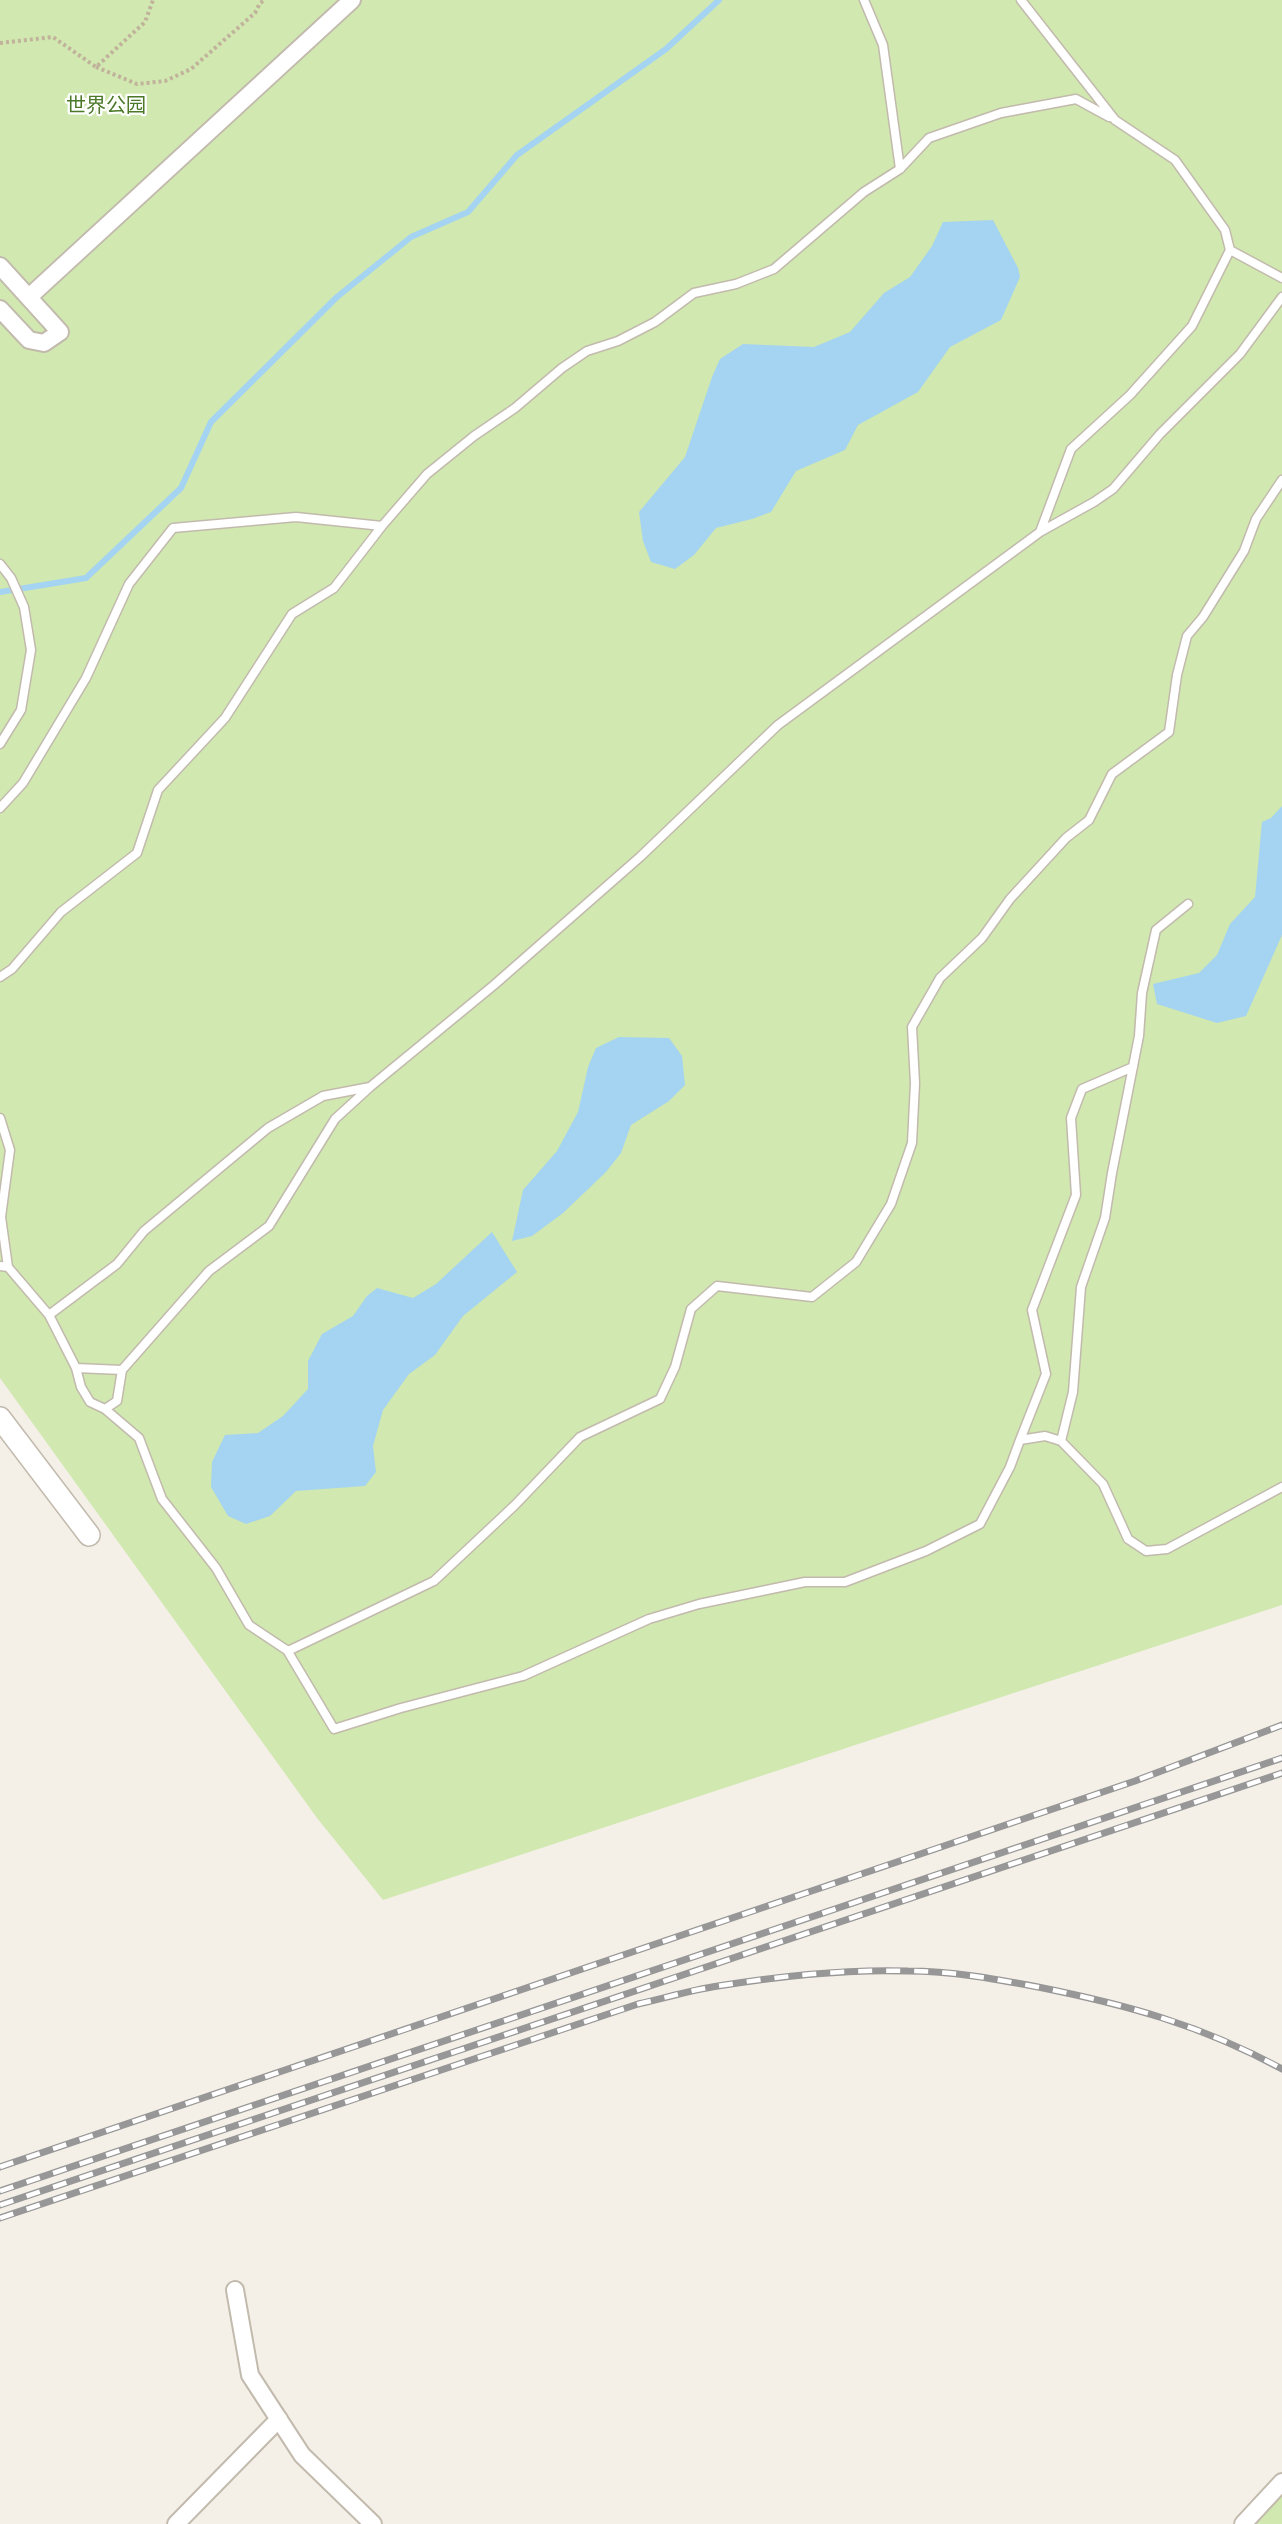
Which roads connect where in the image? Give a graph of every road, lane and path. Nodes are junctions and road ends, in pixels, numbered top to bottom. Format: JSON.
{"nodes":[{"id":1,"x":153,"y":0,"type":"edge"},
{"id":2,"x":266,"y":0,"type":"edge"},
{"id":3,"x":352,"y":0,"type":"edge"},
{"id":4,"x":864,"y":0,"type":"edge"},
{"id":5,"x":1021,"y":0,"type":"edge"},
{"id":6,"x":0,"y":43,"type":"edge"},
{"id":7,"x":96,"y":67,"type":"junction"},
{"id":8,"x":1114,"y":120,"type":"junction"},
{"id":9,"x":900,"y":169,"type":"junction"},
{"id":10,"x":1230,"y":250,"type":"junction"},
{"id":11,"x":0,"y":266,"type":"edge"},
{"id":12,"x":1282,"y":278,"type":"edge"},
{"id":13,"x":29,"y":297,"type":"junction"},
{"id":14,"x":1282,"y":297,"type":"edge"},
{"id":15,"x":0,"y":309,"type":"edge"},
{"id":16,"x":1282,"y":480,"type":"edge"},
{"id":17,"x":382,"y":526,"type":"junction"},
{"id":18,"x":1041,"y":532,"type":"junction"},
{"id":19,"x":0,"y":564,"type":"edge"},
{"id":20,"x":0,"y":744,"type":"edge"},
{"id":21,"x":0,"y":808,"type":"edge"},
{"id":22,"x":1188,"y":904,"type":"dead end"},
{"id":23,"x":0,"y":977,"type":"edge"},
{"id":24,"x":1133,"y":1067,"type":"junction"},
{"id":25,"x":370,"y":1088,"type":"junction"},
{"id":26,"x":0,"y":1118,"type":"edge"},
{"id":27,"x":4,"y":1266,"type":"edge"},
{"id":28,"x":49,"y":1315,"type":"junction"},
{"id":29,"x":76,"y":1368,"type":"junction"},
{"id":30,"x":122,"y":1371,"type":"junction"},
{"id":31,"x":105,"y":1409,"type":"junction"},
{"id":32,"x":0,"y":1418,"type":"edge"},
{"id":33,"x":1020,"y":1440,"type":"junction"},
{"id":34,"x":1060,"y":1441,"type":"junction"},
{"id":35,"x":1282,"y":1487,"type":"edge"},
{"id":36,"x":89,"y":1535,"type":"dead end"},
{"id":37,"x":287,"y":1650,"type":"junction"},
{"id":38,"x":235,"y":2290,"type":"dead end"},
{"id":39,"x":279,"y":2419,"type":"junction"},
{"id":40,"x":1282,"y":2482,"type":"edge"},
{"id":41,"x":176,"y":2524,"type":"edge"},
{"id":42,"x":373,"y":2524,"type":"edge"},
{"id":43,"x":1243,"y":2524,"type":"edge"}],
"edges":[{"from":1,"to":7,"type":"path"},
{"from":2,"to":7,"type":"path"},
{"from":3,"to":13,"type":"street"},
{"from":4,"to":9,"type":"lane"},
{"from":5,"to":8,"type":"lane"},
{"from":6,"to":7,"type":"path"},
{"from":8,"to":9,"type":"lane"},
{"from":8,"to":10,"type":"lane"},
{"from":9,"to":17,"type":"lane"},
{"from":10,"to":12,"type":"lane"},
{"from":10,"to":18,"type":"lane"},
{"from":11,"to":13,"type":"street"},
{"from":13,"to":15,"type":"street"},
{"from":14,"to":18,"type":"lane"},
{"from":16,"to":37,"type":"lane"},
{"from":17,"to":21,"type":"lane"},
{"from":17,"to":23,"type":"lane"},
{"from":18,"to":25,"type":"lane"},
{"from":19,"to":20,"type":"lane"},
{"from":22,"to":24,"type":"lane"},
{"from":24,"to":33,"type":"lane"},
{"from":24,"to":34,"type":"lane"},
{"from":25,"to":28,"type":"lane"},
{"from":25,"to":30,"type":"lane"},
{"from":26,"to":27,"type":"lane"},
{"from":27,"to":28,"type":"lane"},
{"from":28,"to":29,"type":"lane"},
{"from":29,"to":30,"type":"lane"},
{"from":29,"to":31,"type":"lane"},
{"from":30,"to":31,"type":"lane"},
{"from":31,"to":37,"type":"lane"},
{"from":32,"to":36,"type":"street"},
{"from":33,"to":34,"type":"lane"},
{"from":33,"to":37,"type":"lane"},
{"from":34,"to":35,"type":"lane"},
{"from":38,"to":39,"type":"street"},
{"from":39,"to":41,"type":"street"},
{"from":39,"to":42,"type":"street"},
{"from":40,"to":43,"type":"street"}]}
